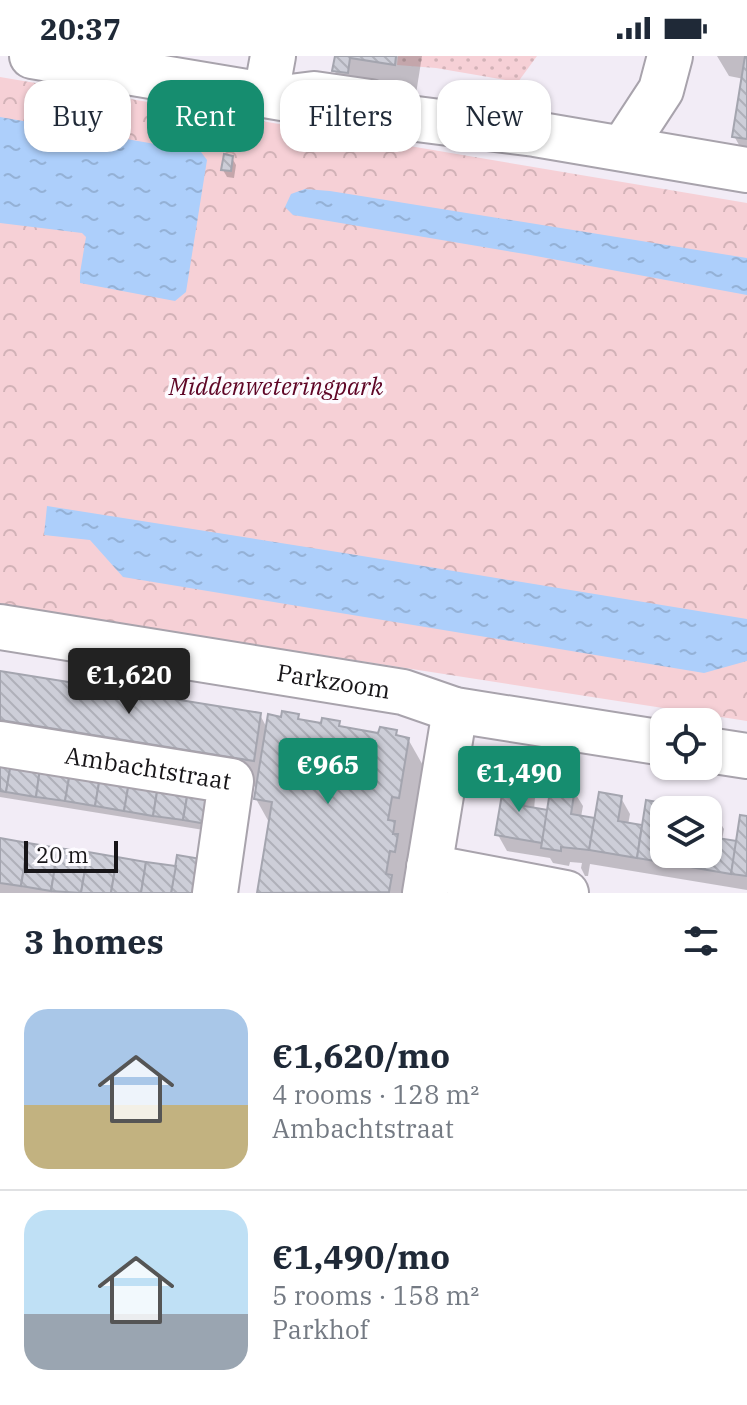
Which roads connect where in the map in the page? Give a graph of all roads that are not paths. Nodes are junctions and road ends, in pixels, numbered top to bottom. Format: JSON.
{"nodes":[{"id":1,"x":32,"y":56,"type":"edge"},
{"id":2,"x":670,"y":56,"type":"edge"},
{"id":3,"x":273,"y":83,"type":"edge"},
{"id":4,"x":623,"y":148,"type":"junction"},
{"id":5,"x":747,"y":170,"type":"edge"},
{"id":6,"x":0,"y":627,"type":"edge"},
{"id":7,"x":455,"y":710,"type":"junction"},
{"id":8,"x":650,"y":741,"type":"edge"},
{"id":9,"x":0,"y":744,"type":"edge"},
{"id":10,"x":722,"y":752,"type":"edge"},
{"id":11,"x":747,"y":756,"type":"edge"},
{"id":12,"x":427,"y":880,"type":"edge"},
{"id":13,"x":215,"y":893,"type":"edge"},
{"id":14,"x":566,"y":893,"type":"edge"}],
"edges":[{"from":1,"to":3,"type":"street"},
{"from":2,"to":4,"type":"street"},
{"from":3,"to":4,"type":"street"},
{"from":4,"to":5,"type":"street"},
{"from":6,"to":7,"type":"street","name":"Parkzoom"},
{"from":7,"to":8,"type":"street","name":"Parkzoom"},
{"from":7,"to":12,"type":"street"},
{"from":9,"to":13,"type":"street","name":"Ambachtstraat"},
{"from":10,"to":11,"type":"street"},
{"from":12,"to":14,"type":"street"}]}
